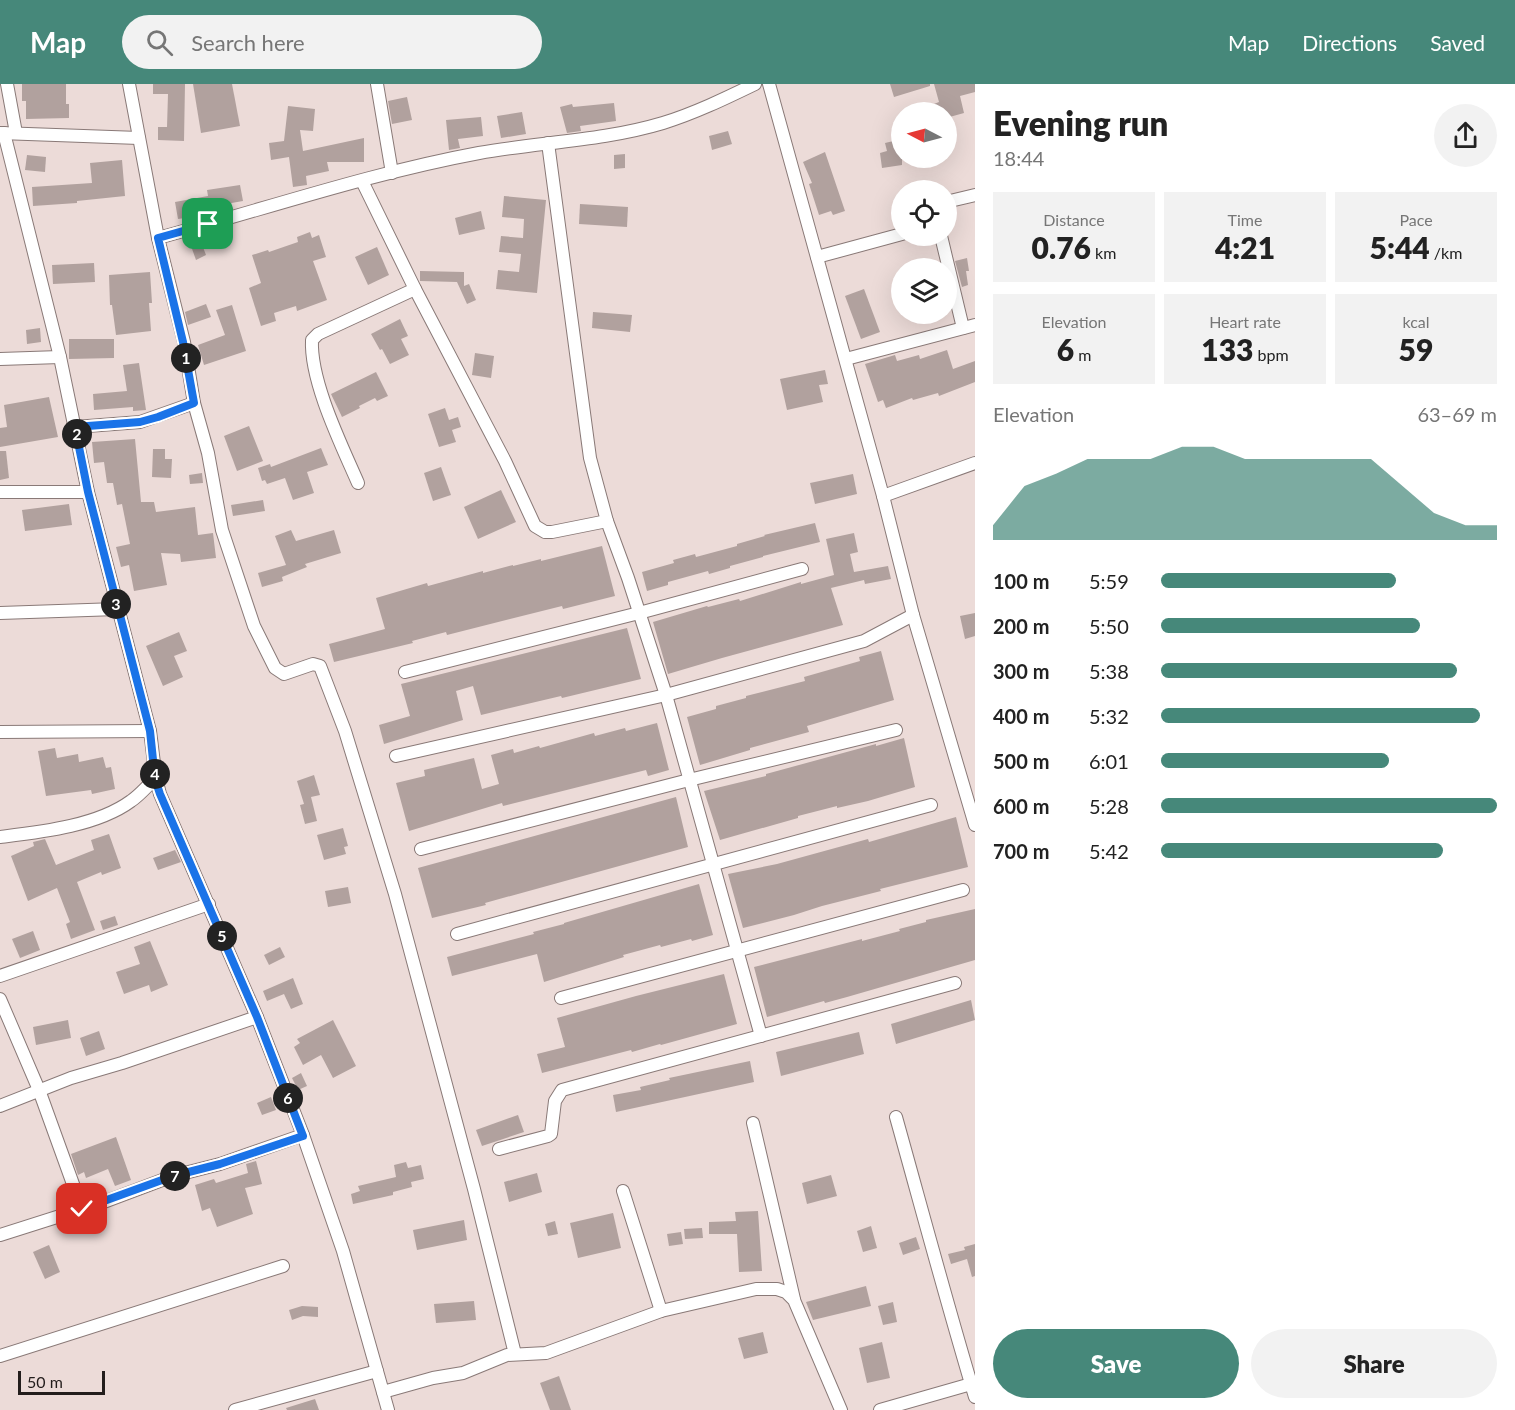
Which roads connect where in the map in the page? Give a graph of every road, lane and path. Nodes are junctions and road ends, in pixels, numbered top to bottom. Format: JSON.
{"nodes":[{"id":1,"x":7,"y":84,"type":"edge"},
{"id":2,"x":129,"y":84,"type":"edge"},
{"id":3,"x":377,"y":84,"type":"edge"},
{"id":4,"x":755,"y":84,"type":"edge"},
{"id":5,"x":769,"y":84,"type":"edge"},
{"id":6,"x":7,"y":133,"type":"edge"},
{"id":7,"x":139,"y":138,"type":"junction"},
{"id":8,"x":548,"y":143,"type":"junction"},
{"id":9,"x":392,"y":173,"type":"junction"},
{"id":10,"x":362,"y":181,"type":"junction"},
{"id":11,"x":975,"y":195,"type":"edge"},
{"id":12,"x":957,"y":199,"type":"edge"},
{"id":13,"x":891,"y":237,"type":"edge"},
{"id":14,"x":158,"y":238,"type":"junction"},
{"id":15,"x":944,"y":246,"type":"edge"},
{"id":16,"x":817,"y":257,"type":"junction"},
{"id":17,"x":415,"y":290,"type":"junction"},
{"id":18,"x":969,"y":327,"type":"edge"},
{"id":19,"x":60,"y":357,"type":"junction"},
{"id":20,"x":0,"y":359,"type":"edge"},
{"id":21,"x":846,"y":359,"type":"junction"},
{"id":22,"x":194,"y":403,"type":"junction"},
{"id":23,"x":75,"y":427,"type":"junction"},
{"id":24,"x":975,"y":463,"type":"edge"},
{"id":25,"x":358,"y":483,"type":"dead end"},
{"id":26,"x":0,"y":492,"type":"edge"},
{"id":27,"x":88,"y":492,"type":"junction"},
{"id":28,"x":883,"y":496,"type":"junction"},
{"id":29,"x":607,"y":521,"type":"junction"},
{"id":30,"x":802,"y":569,"type":"dead end"},
{"id":31,"x":117,"y":609,"type":"junction"},
{"id":32,"x":639,"y":613,"type":"junction"},
{"id":33,"x":0,"y":614,"type":"edge"},
{"id":34,"x":913,"y":615,"type":"junction"},
{"id":35,"x":405,"y":672,"type":"dead end"},
{"id":36,"x":666,"y":695,"type":"junction"},
{"id":37,"x":896,"y":730,"type":"dead end"},
{"id":38,"x":150,"y":731,"type":"junction"},
{"id":39,"x":0,"y":732,"type":"edge"},
{"id":40,"x":396,"y":756,"type":"dead end"},
{"id":41,"x":155,"y":779,"type":"junction"},
{"id":42,"x":689,"y":780,"type":"junction"},
{"id":43,"x":972,"y":802,"type":"edge"},
{"id":44,"x":931,"y":805,"type":"dead end"},
{"id":45,"x":975,"y":825,"type":"edge"},
{"id":46,"x":0,"y":837,"type":"edge"},
{"id":47,"x":421,"y":849,"type":"dead end"},
{"id":48,"x":712,"y":864,"type":"junction"},
{"id":49,"x":963,"y":890,"type":"dead end"},
{"id":50,"x":209,"y":904,"type":"junction"},
{"id":51,"x":457,"y":934,"type":"dead end"},
{"id":52,"x":737,"y":952,"type":"junction"},
{"id":53,"x":0,"y":976,"type":"edge"},
{"id":54,"x":955,"y":983,"type":"dead end"},
{"id":55,"x":561,"y":998,"type":"dead end"},
{"id":56,"x":0,"y":999,"type":"edge"},
{"id":57,"x":257,"y":1017,"type":"junction"},
{"id":58,"x":761,"y":1036,"type":"junction"},
{"id":59,"x":39,"y":1090,"type":"junction"},
{"id":60,"x":0,"y":1106,"type":"edge"},
{"id":61,"x":896,"y":1117,"type":"dead end"},
{"id":62,"x":753,"y":1123,"type":"dead end"},
{"id":63,"x":303,"y":1136,"type":"junction"},
{"id":64,"x":499,"y":1149,"type":"dead end"},
{"id":65,"x":623,"y":1191,"type":"dead end"},
{"id":66,"x":82,"y":1209,"type":"junction"},
{"id":67,"x":0,"y":1235,"type":"edge"},
{"id":68,"x":283,"y":1266,"type":"dead end"},
{"id":69,"x":794,"y":1300,"type":"junction"},
{"id":70,"x":661,"y":1311,"type":"junction"},
{"id":71,"x":514,"y":1354,"type":"junction"},
{"id":72,"x":0,"y":1356,"type":"edge"},
{"id":73,"x":376,"y":1371,"type":"junction"},
{"id":74,"x":971,"y":1384,"type":"junction"},
{"id":75,"x":382,"y":1392,"type":"junction"},
{"id":76,"x":975,"y":1397,"type":"edge"},
{"id":77,"x":235,"y":1410,"type":"edge"},
{"id":78,"x":388,"y":1410,"type":"edge"},
{"id":79,"x":840,"y":1410,"type":"edge"},
{"id":80,"x":880,"y":1410,"type":"edge"}],
"edges":[{"from":1,"to":6,"type":"street"},
{"from":2,"to":7,"type":"street"},
{"from":3,"to":9,"type":"street"},
{"from":4,"to":8,"type":"street"},
{"from":5,"to":16,"type":"street"},
{"from":6,"to":7,"type":"street"},
{"from":6,"to":19,"type":"street"},
{"from":7,"to":14,"type":"street"},
{"from":8,"to":9,"type":"street"},
{"from":8,"to":29,"type":"street"},
{"from":9,"to":10,"type":"street"},
{"from":10,"to":14,"type":"street"},
{"from":10,"to":17,"type":"street"},
{"from":11,"to":12,"type":"street"},
{"from":13,"to":16,"type":"street"},
{"from":14,"to":22,"type":"street"},
{"from":15,"to":18,"type":"street"},
{"from":16,"to":21,"type":"street"},
{"from":17,"to":25,"type":"street"},
{"from":17,"to":29,"type":"street"},
{"from":18,"to":21,"type":"street"},
{"from":19,"to":20,"type":"street"},
{"from":19,"to":23,"type":"street"},
{"from":21,"to":28,"type":"street"},
{"from":22,"to":23,"type":"street"},
{"from":22,"to":71,"type":"street"},
{"from":23,"to":27,"type":"street"},
{"from":24,"to":28,"type":"street"},
{"from":26,"to":27,"type":"street"},
{"from":27,"to":31,"type":"street"},
{"from":28,"to":34,"type":"street"},
{"from":29,"to":32,"type":"street"},
{"from":30,"to":32,"type":"street"},
{"from":31,"to":33,"type":"street"},
{"from":31,"to":38,"type":"street"},
{"from":32,"to":35,"type":"street"},
{"from":32,"to":36,"type":"street"},
{"from":34,"to":36,"type":"street"},
{"from":34,"to":43,"type":"street"},
{"from":36,"to":40,"type":"street"},
{"from":36,"to":42,"type":"street"},
{"from":37,"to":42,"type":"street"},
{"from":38,"to":39,"type":"street"},
{"from":38,"to":41,"type":"street"},
{"from":41,"to":46,"type":"street"},
{"from":41,"to":50,"type":"street"},
{"from":42,"to":47,"type":"street"},
{"from":42,"to":48,"type":"street"},
{"from":43,"to":45,"type":"street"},
{"from":44,"to":48,"type":"street"},
{"from":48,"to":51,"type":"street"},
{"from":48,"to":52,"type":"street"},
{"from":49,"to":52,"type":"street"},
{"from":50,"to":53,"type":"street"},
{"from":50,"to":57,"type":"street"},
{"from":52,"to":55,"type":"street"},
{"from":52,"to":58,"type":"street"},
{"from":54,"to":58,"type":"street"},
{"from":56,"to":59,"type":"street"},
{"from":57,"to":59,"type":"street"},
{"from":57,"to":63,"type":"street"},
{"from":58,"to":64,"type":"street"},
{"from":59,"to":60,"type":"street"},
{"from":59,"to":66,"type":"street"},
{"from":61,"to":74,"type":"street"},
{"from":62,"to":69,"type":"street"},
{"from":63,"to":66,"type":"street"},
{"from":63,"to":73,"type":"street"},
{"from":65,"to":70,"type":"street"},
{"from":66,"to":67,"type":"street"},
{"from":68,"to":72,"type":"street"},
{"from":69,"to":70,"type":"street"},
{"from":69,"to":79,"type":"street"},
{"from":70,"to":71,"type":"street"},
{"from":71,"to":75,"type":"street"},
{"from":73,"to":75,"type":"street"},
{"from":73,"to":77,"type":"street"},
{"from":74,"to":76,"type":"street"},
{"from":74,"to":80,"type":"street"},
{"from":75,"to":78,"type":"street"}]}
